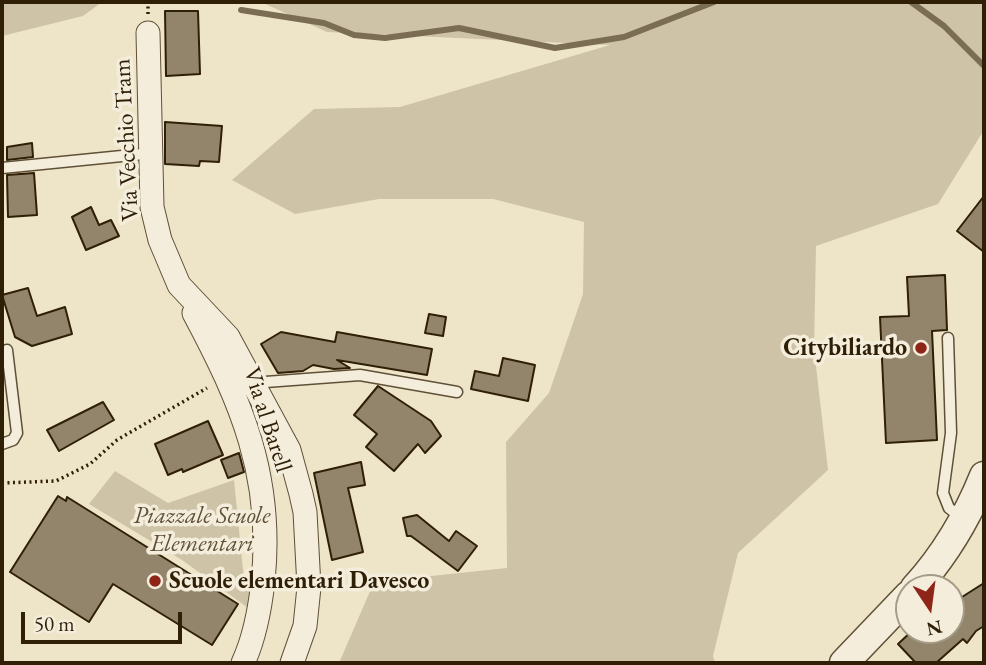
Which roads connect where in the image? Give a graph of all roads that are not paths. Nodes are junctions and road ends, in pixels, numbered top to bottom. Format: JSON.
{"nodes":[{"id":1,"x":148,"y":33,"type":"dead end"},
{"id":2,"x":152,"y":153,"type":"junction"},
{"id":3,"x":2,"y":168,"type":"edge"},
{"id":4,"x":179,"y":285,"type":"junction"},
{"id":5,"x":948,"y":338,"type":"dead end"},
{"id":6,"x":7,"y":350,"type":"dead end"},
{"id":7,"x":252,"y":383,"type":"junction"},
{"id":8,"x":457,"y":392,"type":"dead end"},
{"id":9,"x":2,"y":444,"type":"edge"},
{"id":10,"x":984,"y":476,"type":"edge"},
{"id":11,"x":965,"y":520,"type":"junction"},
{"id":12,"x":927,"y":574,"type":"edge"},
{"id":13,"x":895,"y":610,"type":"edge"},
{"id":14,"x":243,"y":663,"type":"edge"},
{"id":15,"x":292,"y":663,"type":"edge"},
{"id":16,"x":844,"y":663,"type":"edge"}],
"edges":[{"from":1,"to":2,"type":"street","name":"Via Vecchio Tram"},
{"from":2,"to":3,"type":"lane"},
{"from":2,"to":4,"type":"street","name":"Via Vecchio Tram"},
{"from":4,"to":7,"type":"street","name":"Via Vecchio Tram"},
{"from":4,"to":14,"type":"street","name":"Via al Barell"},
{"from":5,"to":11,"type":"lane"},
{"from":6,"to":9,"type":"lane"},
{"from":7,"to":8,"type":"lane"},
{"from":7,"to":15,"type":"street","name":"Via Vecchio Tram"},
{"from":10,"to":11,"type":"street"},
{"from":11,"to":12,"type":"street"},
{"from":13,"to":16,"type":"street"}]}
